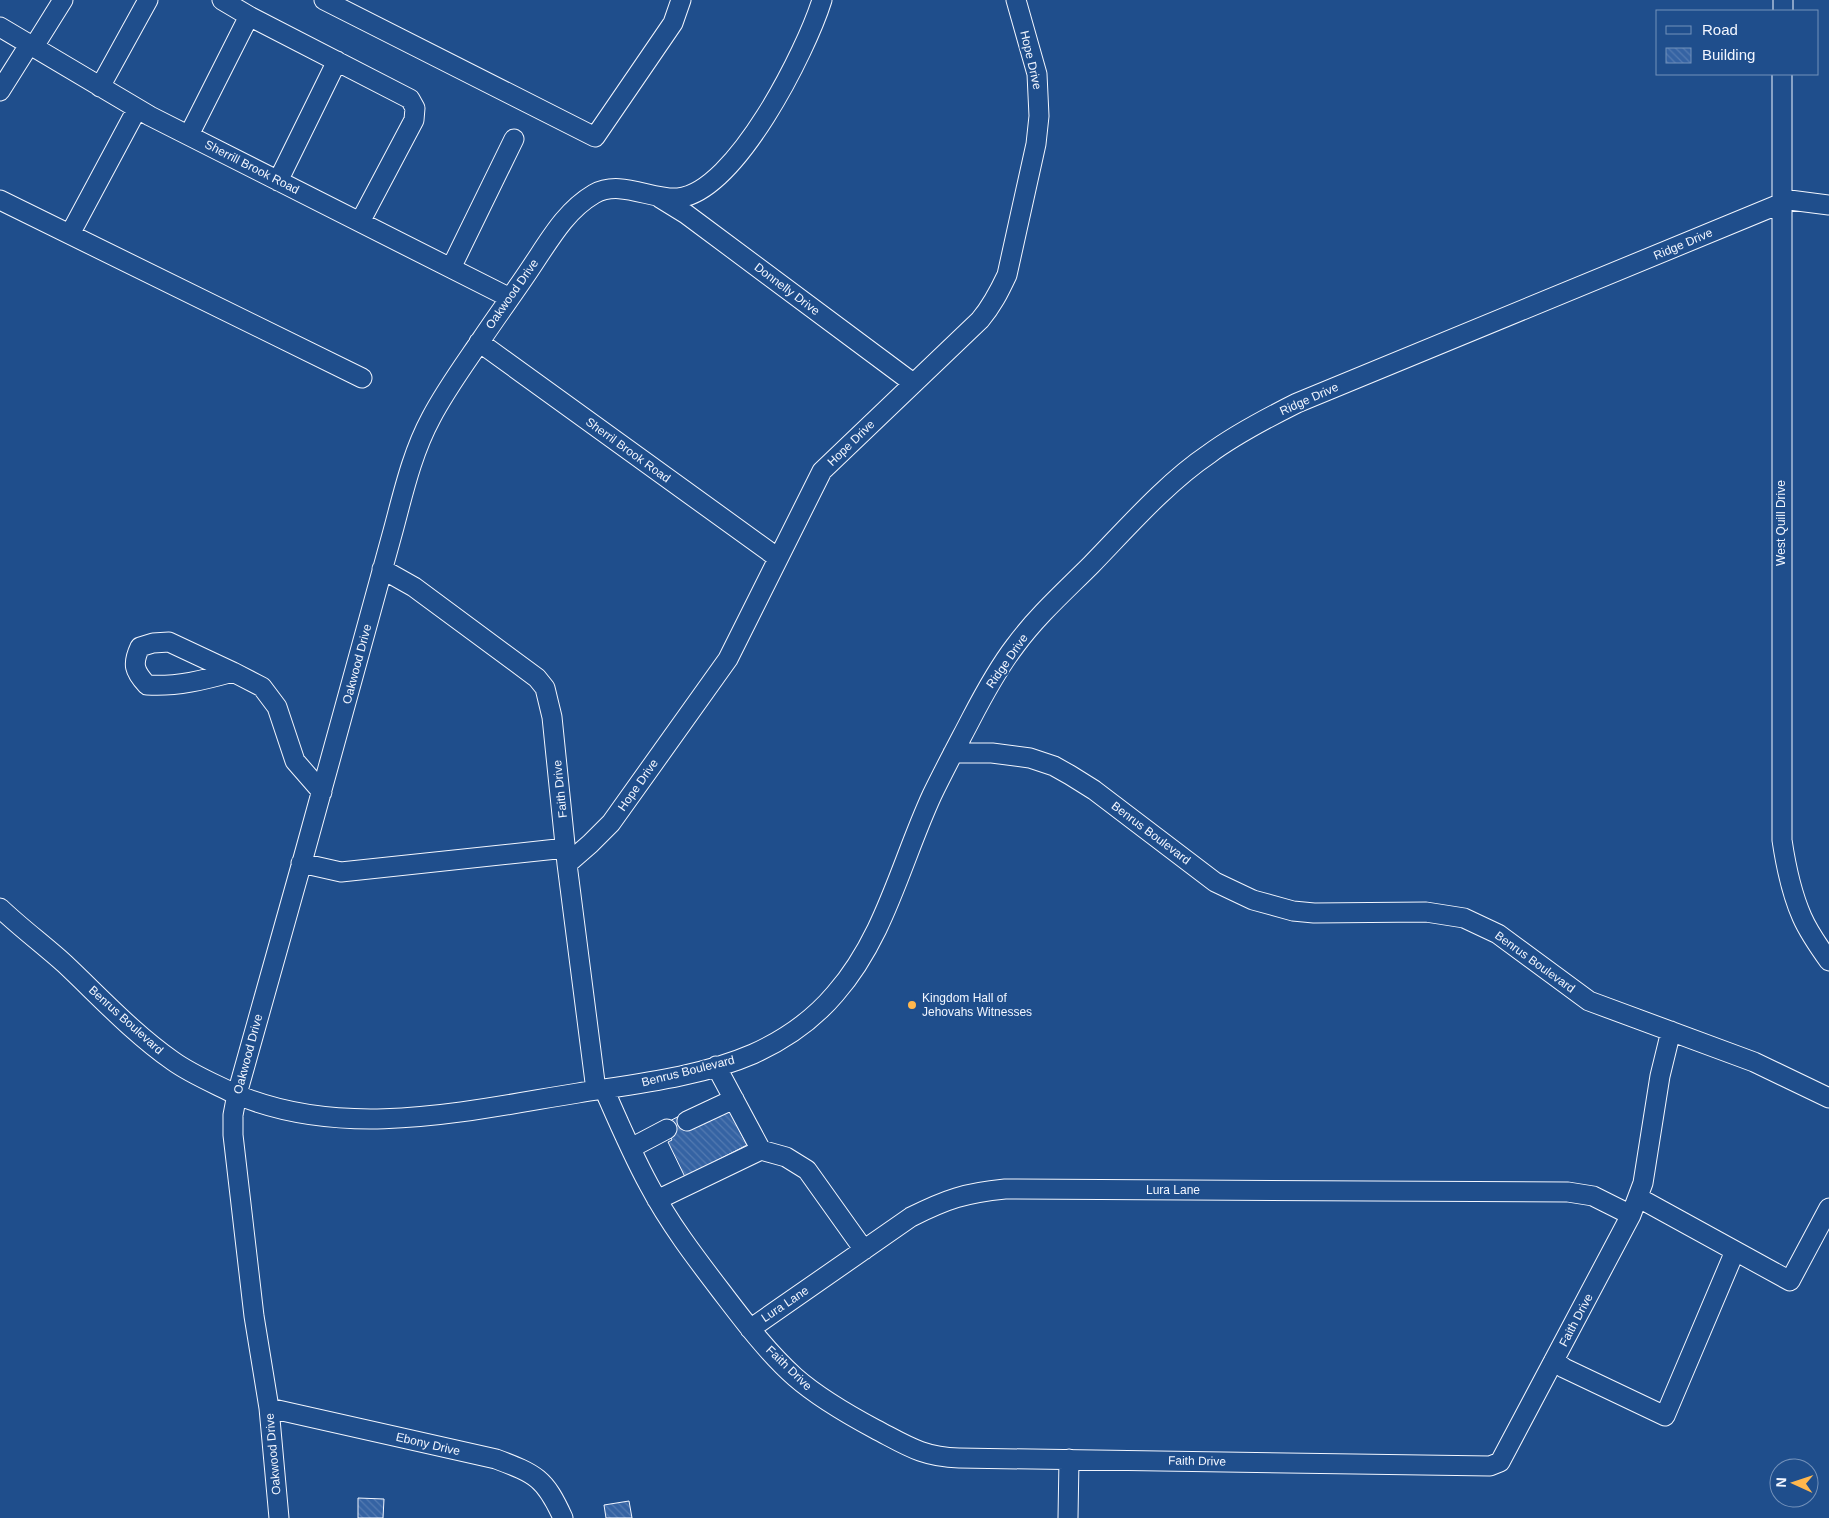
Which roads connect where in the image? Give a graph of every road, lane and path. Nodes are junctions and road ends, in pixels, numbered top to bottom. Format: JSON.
{"nodes":[{"id":1,"x":63,"y":0,"type":"edge"},
{"id":2,"x":148,"y":0,"type":"edge"},
{"id":3,"x":222,"y":0,"type":"edge"},
{"id":4,"x":324,"y":0,"type":"edge"},
{"id":5,"x":681,"y":0,"type":"edge"},
{"id":6,"x":822,"y":0,"type":"edge"},
{"id":7,"x":1016,"y":0,"type":"edge"},
{"id":8,"x":249,"y":16,"type":"junction"},
{"id":9,"x":0,"y":27,"type":"edge"},
{"id":10,"x":31,"y":46,"type":"junction"},
{"id":11,"x":338,"y":61,"type":"junction"},
{"id":12,"x":1782,"y":75,"type":"edge"},
{"id":13,"x":100,"y":87,"type":"junction"},
{"id":14,"x":0,"y":91,"type":"edge"},
{"id":15,"x":137,"y":109,"type":"junction"},
{"id":16,"x":189,"y":136,"type":"junction"},
{"id":17,"x":514,"y":138,"type":"dead end"},
{"id":18,"x":278,"y":180,"type":"junction"},
{"id":19,"x":659,"y":197,"type":"junction"},
{"id":20,"x":0,"y":200,"type":"edge"},
{"id":21,"x":1782,"y":201,"type":"junction"},
{"id":22,"x":1829,"y":205,"type":"edge"},
{"id":23,"x":360,"y":222,"type":"junction"},
{"id":24,"x":70,"y":234,"type":"junction"},
{"id":25,"x":451,"y":268,"type":"junction"},
{"id":26,"x":510,"y":298,"type":"junction"},
{"id":27,"x":480,"y":342,"type":"junction"},
{"id":28,"x":362,"y":378,"type":"dead end"},
{"id":29,"x":913,"y":383,"type":"junction"},
{"id":30,"x":778,"y":558,"type":"junction"},
{"id":31,"x":382,"y":570,"type":"junction"},
{"id":32,"x":232,"y":672,"type":"dead end"},
{"id":33,"x":954,"y":753,"type":"junction"},
{"id":34,"x":322,"y":792,"type":"junction"},
{"id":35,"x":567,"y":856,"type":"junction"},
{"id":36,"x":301,"y":863,"type":"junction"},
{"id":37,"x":2,"y":914,"type":"edge"},
{"id":38,"x":1829,"y":961,"type":"edge"},
{"id":39,"x":1670,"y":1031,"type":"junction"},
{"id":40,"x":716,"y":1066,"type":"junction"},
{"id":41,"x":600,"y":1090,"type":"junction"},
{"id":42,"x":237,"y":1094,"type":"junction"},
{"id":43,"x":1829,"y":1098,"type":"edge"},
{"id":44,"x":734,"y":1099,"type":"junction"},
{"id":45,"x":687,"y":1121,"type":"dead end"},
{"id":46,"x":667,"y":1129,"type":"dead end"},
{"id":47,"x":631,"y":1148,"type":"junction"},
{"id":48,"x":761,"y":1150,"type":"junction"},
{"id":49,"x":657,"y":1200,"type":"junction"},
{"id":50,"x":1635,"y":1206,"type":"junction"},
{"id":51,"x":1829,"y":1208,"type":"edge"},
{"id":52,"x":864,"y":1250,"type":"junction"},
{"id":53,"x":1735,"y":1251,"type":"junction"},
{"id":54,"x":750,"y":1328,"type":"junction"},
{"id":55,"x":1554,"y":1360,"type":"junction"},
{"id":56,"x":269,"y":1408,"type":"junction"},
{"id":57,"x":1069,"y":1459,"type":"junction"},
{"id":58,"x":278,"y":1518,"type":"edge"},
{"id":59,"x":562,"y":1518,"type":"edge"},
{"id":60,"x":1068,"y":1518,"type":"edge"}],
"edges":[{"from":1,"to":10,"type":"street"},
{"from":2,"to":13,"type":"street"},
{"from":3,"to":8,"type":"street"},
{"from":4,"to":5,"type":"street"},
{"from":6,"to":19,"type":"street","name":"Oakwood Drive"},
{"from":7,"to":29,"type":"street","name":"Hope Drive"},
{"from":8,"to":11,"type":"street"},
{"from":8,"to":16,"type":"street"},
{"from":9,"to":10,"type":"street","name":"Sherrill Brook Road"},
{"from":10,"to":13,"type":"street","name":"Sherrill Brook Road"},
{"from":10,"to":14,"type":"street"},
{"from":11,"to":18,"type":"street"},
{"from":11,"to":23,"type":"street"},
{"from":12,"to":21,"type":"street","name":"West Quill Drive"},
{"from":13,"to":15,"type":"street","name":"Sherrill Brook Road"},
{"from":15,"to":16,"type":"street","name":"Sherrill Brook Road"},
{"from":15,"to":24,"type":"street"},
{"from":16,"to":18,"type":"street","name":"Sherrill Brook Road"},
{"from":17,"to":25,"type":"street"},
{"from":18,"to":23,"type":"street","name":"Sherrill Brook Road"},
{"from":19,"to":26,"type":"street","name":"Oakwood Drive"},
{"from":19,"to":29,"type":"street","name":"Donnelly Drive"},
{"from":20,"to":24,"type":"street"},
{"from":21,"to":22,"type":"street","name":"Ridge Drive"},
{"from":21,"to":33,"type":"street","name":"Ridge Drive"},
{"from":21,"to":38,"type":"street","name":"West Quill Drive"},
{"from":23,"to":25,"type":"street","name":"Sherrill Brook Road"},
{"from":24,"to":28,"type":"street"},
{"from":25,"to":26,"type":"street","name":"Sherrill Brook Road"},
{"from":26,"to":27,"type":"street","name":"Oakwood Drive"},
{"from":27,"to":30,"type":"street","name":"Sherril Brook Road"},
{"from":27,"to":31,"type":"street","name":"Oakwood Drive"},
{"from":29,"to":30,"type":"street","name":"Hope Drive"},
{"from":30,"to":35,"type":"street","name":"Hope Drive"},
{"from":31,"to":34,"type":"street","name":"Oakwood Drive"},
{"from":31,"to":35,"type":"street","name":"Faith Drive"},
{"from":32,"to":34,"type":"street"},
{"from":33,"to":39,"type":"street","name":"Benrus Boulevard"},
{"from":33,"to":40,"type":"street","name":"Benrus Boulevard"},
{"from":34,"to":36,"type":"street","name":"Oakwood Drive"},
{"from":35,"to":36,"type":"street"},
{"from":35,"to":41,"type":"street","name":"Faith Drive"},
{"from":36,"to":42,"type":"street","name":"Oakwood Drive"},
{"from":37,"to":42,"type":"street","name":"Benrus Boulevard"},
{"from":39,"to":43,"type":"street","name":"Benrus Boulevard"},
{"from":39,"to":50,"type":"street","name":"Faith Drive"},
{"from":40,"to":41,"type":"street","name":"Benrus Boulevard"},
{"from":40,"to":44,"type":"street"},
{"from":41,"to":42,"type":"street","name":"Benrus Boulevard"},
{"from":41,"to":47,"type":"street","name":"Faith Drive"},
{"from":42,"to":56,"type":"street","name":"Oakwood Drive"},
{"from":44,"to":45,"type":"street"},
{"from":44,"to":48,"type":"street"},
{"from":46,"to":47,"type":"street"},
{"from":47,"to":49,"type":"street","name":"Faith Drive"},
{"from":48,"to":49,"type":"street"},
{"from":48,"to":52,"type":"street"},
{"from":49,"to":54,"type":"street","name":"Faith Drive"},
{"from":50,"to":52,"type":"street","name":"Lura Lane"},
{"from":50,"to":53,"type":"street","name":"Lura Lane"},
{"from":50,"to":55,"type":"street","name":"Faith Drive"},
{"from":51,"to":53,"type":"street","name":"Lura Lane"},
{"from":52,"to":54,"type":"street","name":"Lura Lane"},
{"from":53,"to":55,"type":"street"},
{"from":54,"to":57,"type":"street","name":"Faith Drive"},
{"from":55,"to":57,"type":"street","name":"Faith Drive"},
{"from":56,"to":58,"type":"street","name":"Oakwood Drive"},
{"from":56,"to":59,"type":"street","name":"Ebony Drive"},
{"from":57,"to":60,"type":"street"}]}
